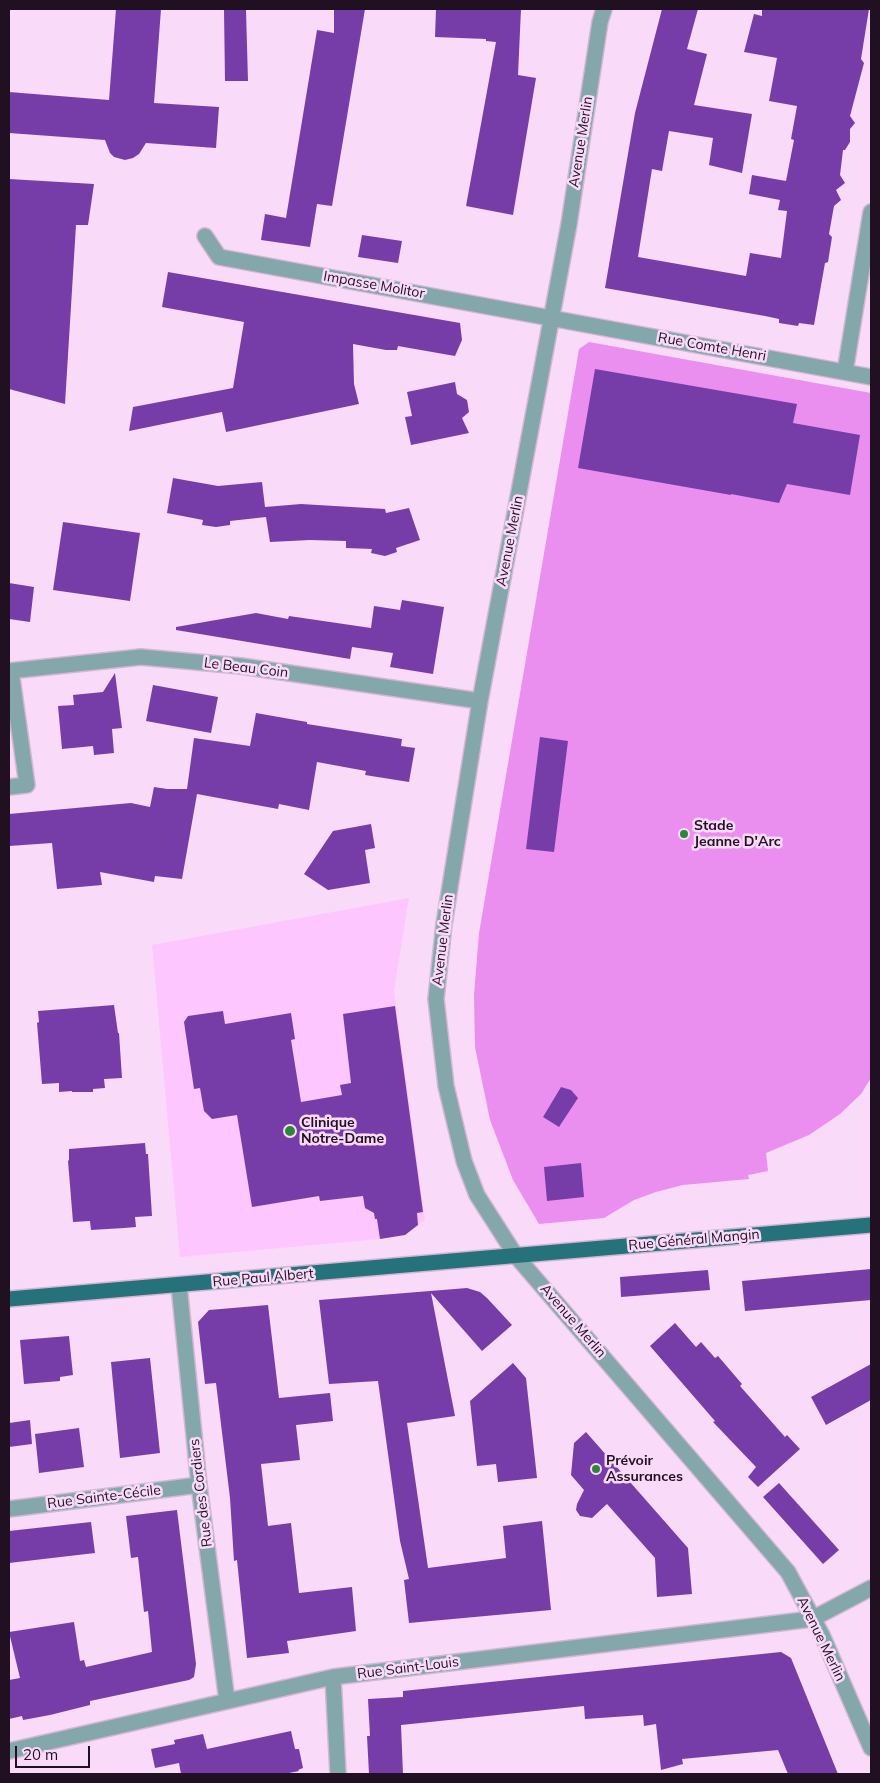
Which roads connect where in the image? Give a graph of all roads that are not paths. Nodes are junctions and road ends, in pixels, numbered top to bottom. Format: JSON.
{"nodes":[{"id":1,"x":604,"y":9,"type":"edge"},
{"id":2,"x":871,"y":212,"type":"edge"},
{"id":3,"x":205,"y":236,"type":"dead end"},
{"id":4,"x":552,"y":318,"type":"junction"},
{"id":5,"x":845,"y":372,"type":"junction"},
{"id":6,"x":871,"y":377,"type":"edge"},
{"id":7,"x":10,"y":671,"type":"edge"},
{"id":8,"x":480,"y":701,"type":"junction"},
{"id":9,"x":9,"y":787,"type":"edge"},
{"id":10,"x":871,"y":1225,"type":"edge"},
{"id":11,"x":516,"y":1256,"type":"junction"},
{"id":12,"x":179,"y":1285,"type":"junction"},
{"id":13,"x":9,"y":1299,"type":"edge"},
{"id":14,"x":199,"y":1485,"type":"junction"},
{"id":15,"x":9,"y":1509,"type":"edge"},
{"id":16,"x":871,"y":1588,"type":"edge"},
{"id":17,"x":812,"y":1619,"type":"junction"},
{"id":18,"x":333,"y":1677,"type":"junction"},
{"id":19,"x":227,"y":1701,"type":"junction"},
{"id":20,"x":871,"y":1748,"type":"edge"},
{"id":21,"x":9,"y":1751,"type":"edge"},
{"id":22,"x":338,"y":1774,"type":"edge"}],
"edges":[{"from":1,"to":4,"type":"street","name":"Avenue Merlin"},
{"from":2,"to":5,"type":"street"},
{"from":3,"to":4,"type":"street","name":"Impasse Molitor"},
{"from":4,"to":5,"type":"street","name":"Rue Comte Henri"},
{"from":4,"to":8,"type":"street","name":"Avenue Merlin"},
{"from":5,"to":6,"type":"street","name":"Rue Comte Henri"},
{"from":7,"to":8,"type":"street","name":"Le Beau Coin"},
{"from":7,"to":9,"type":"street","name":"Le Beau Coin"},
{"from":8,"to":11,"type":"street","name":"Avenue Merlin"},
{"from":10,"to":11,"type":"main road","name":"Rue Général Mangin"},
{"from":11,"to":12,"type":"main road","name":"Rue Paul Albert"},
{"from":11,"to":17,"type":"street","name":"Avenue Merlin"},
{"from":12,"to":13,"type":"main road","name":"Rue Paul Albert"},
{"from":12,"to":14,"type":"street","name":"Rue des Cordiers"},
{"from":14,"to":15,"type":"street","name":"Rue Sainte-Cécile"},
{"from":14,"to":19,"type":"street","name":"Rue des Cordiers"},
{"from":16,"to":17,"type":"street"},
{"from":17,"to":18,"type":"street","name":"Rue Saint-Louis"},
{"from":17,"to":20,"type":"street","name":"Avenue Merlin"},
{"from":18,"to":19,"type":"street","name":"Rue Saint-Louis"},
{"from":18,"to":22,"type":"street"},
{"from":19,"to":21,"type":"street","name":"Rue Saint-Louis"}]}
